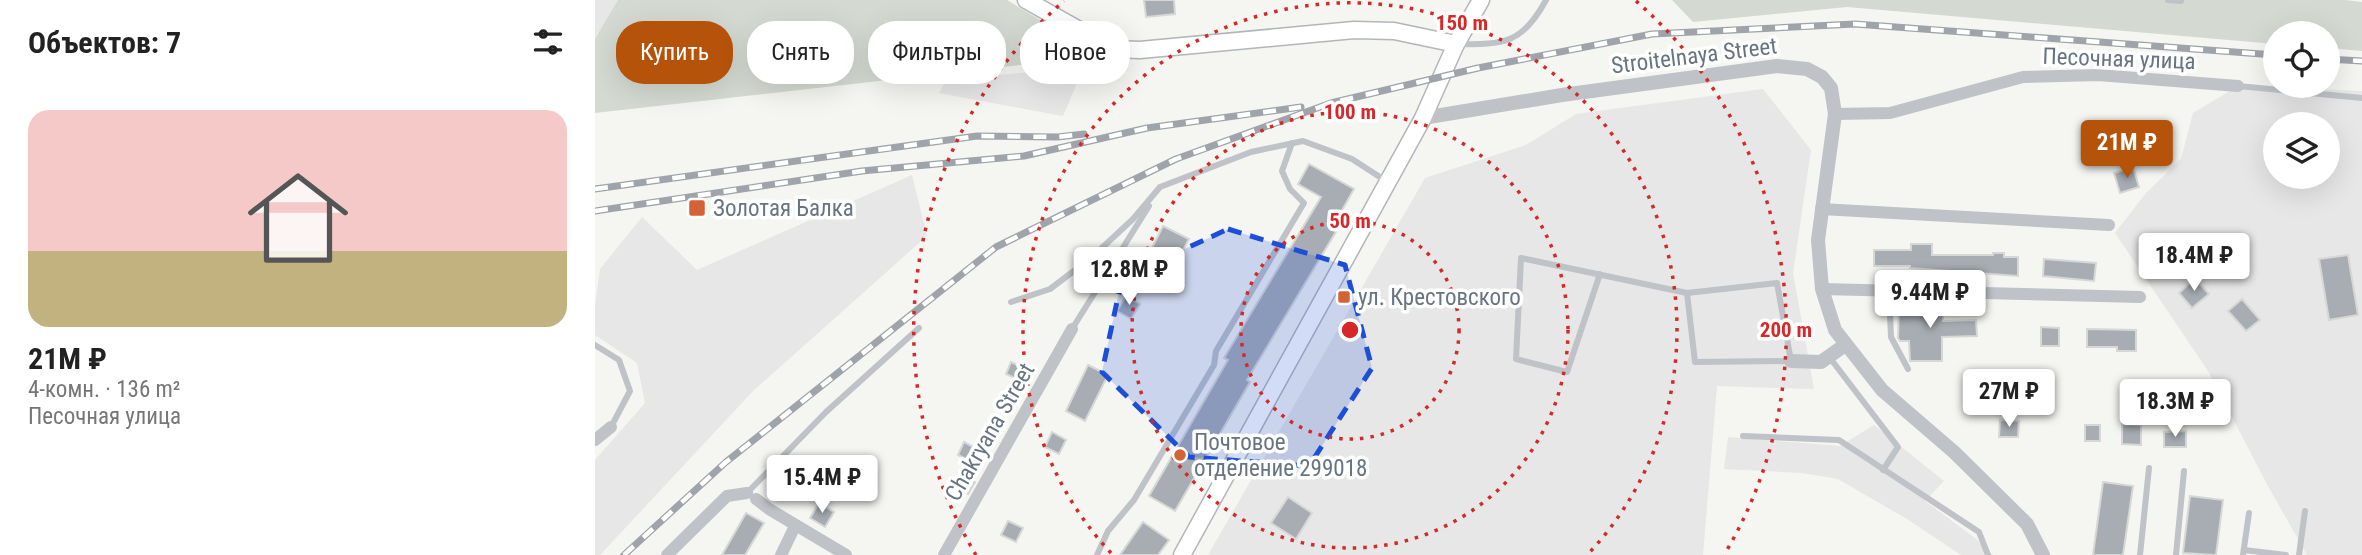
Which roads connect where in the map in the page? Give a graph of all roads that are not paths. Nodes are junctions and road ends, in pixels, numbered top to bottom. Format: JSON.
{"nodes":[{"id":1,"x":1025,"y":0,"type":"edge"},
{"id":2,"x":1481,"y":0,"type":"edge"},
{"id":3,"x":1546,"y":0,"type":"edge"},
{"id":4,"x":2168,"y":0,"type":"edge"},
{"id":5,"x":2181,"y":2,"type":"edge"},
{"id":6,"x":1456,"y":44,"type":"junction"},
{"id":7,"x":2238,"y":86,"type":"joint"},
{"id":8,"x":2362,"y":97,"type":"edge"},
{"id":9,"x":1835,"y":114,"type":"junction"},
{"id":10,"x":1423,"y":118,"type":"junction"},
{"id":11,"x":1292,"y":143,"type":"junction"},
{"id":12,"x":1387,"y":182,"type":"junction"},
{"id":13,"x":1160,"y":187,"type":"junction"},
{"id":14,"x":1821,"y":209,"type":"junction"},
{"id":15,"x":2109,"y":225,"type":"dead end"},
{"id":16,"x":1600,"y":274,"type":"junction"},
{"id":17,"x":1822,"y":289,"type":"junction"},
{"id":18,"x":1889,"y":291,"type":"junction"},
{"id":19,"x":1686,"y":293,"type":"junction"},
{"id":20,"x":2140,"y":297,"type":"dead end"},
{"id":21,"x":1011,"y":302,"type":"dead end"},
{"id":22,"x":919,"y":328,"type":"dead end"},
{"id":23,"x":1072,"y":330,"type":"joint"},
{"id":24,"x":595,"y":345,"type":"edge"},
{"id":25,"x":1845,"y":345,"type":"junction"},
{"id":26,"x":1829,"y":356,"type":"junction"},
{"id":27,"x":1791,"y":361,"type":"junction"},
{"id":28,"x":1908,"y":369,"type":"dead end"},
{"id":29,"x":611,"y":427,"type":"joint"},
{"id":30,"x":1743,"y":436,"type":"dead end"},
{"id":31,"x":595,"y":439,"type":"edge"},
{"id":32,"x":2149,"y":468,"type":"dead end"},
{"id":33,"x":1883,"y":470,"type":"junction"},
{"id":34,"x":2184,"y":471,"type":"dead end"},
{"id":35,"x":752,"y":496,"type":"junction"},
{"id":36,"x":2305,"y":511,"type":"dead end"},
{"id":37,"x":2249,"y":513,"type":"dead end"},
{"id":38,"x":795,"y":526,"type":"junction"},
{"id":39,"x":2243,"y":552,"type":"edge"},
{"id":40,"x":667,"y":555,"type":"edge"},
{"id":41,"x":781,"y":555,"type":"edge"},
{"id":42,"x":846,"y":555,"type":"edge"},
{"id":43,"x":944,"y":555,"type":"edge"},
{"id":44,"x":1097,"y":555,"type":"edge"},
{"id":45,"x":1182,"y":555,"type":"edge"},
{"id":46,"x":1988,"y":555,"type":"edge"},
{"id":47,"x":2043,"y":555,"type":"edge"},
{"id":48,"x":2140,"y":555,"type":"edge"},
{"id":49,"x":2176,"y":555,"type":"edge"},
{"id":50,"x":2286,"y":555,"type":"edge"},
{"id":51,"x":2299,"y":555,"type":"edge"}],
"edges":[{"from":1,"to":6,"type":"main road"},
{"from":2,"to":6,"type":"main road"},
{"from":3,"to":6,"type":"lane"},
{"from":4,"to":5,"type":"lane"},
{"from":6,"to":10,"type":"main road"},
{"from":7,"to":8,"type":"lane"},
{"from":7,"to":9,"type":"street","name":"Песочная улица"},
{"from":9,"to":10,"type":"street","name":"Stroitelnaya Street"},
{"from":9,"to":14,"type":"street","name":"Stroitelnaya Street"},
{"from":10,"to":12,"type":"main road"},
{"from":11,"to":12,"type":"lane"},
{"from":11,"to":13,"type":"lane"},
{"from":11,"to":44,"type":"lane"},
{"from":12,"to":45,"type":"main road"},
{"from":13,"to":21,"type":"lane"},
{"from":13,"to":23,"type":"lane"},
{"from":14,"to":15,"type":"street"},
{"from":14,"to":17,"type":"street","name":"Stroitelnaya Street"},
{"from":16,"to":16,"type":"lane"},
{"from":16,"to":19,"type":"lane"},
{"from":17,"to":18,"type":"street"},
{"from":17,"to":25,"type":"street","name":"Stroitelnaya Street"},
{"from":18,"to":20,"type":"street"},
{"from":18,"to":28,"type":"lane"},
{"from":19,"to":27,"type":"lane"},
{"from":19,"to":27,"type":"lane"},
{"from":22,"to":35,"type":"lane"},
{"from":23,"to":43,"type":"street","name":"Chakryana Street"},
{"from":24,"to":29,"type":"lane"},
{"from":25,"to":26,"type":"street"},
{"from":25,"to":47,"type":"street","name":"Stroitelnaya Street"},
{"from":26,"to":27,"type":"street"},
{"from":26,"to":33,"type":"lane"},
{"from":29,"to":31,"type":"street"},
{"from":30,"to":33,"type":"lane"},
{"from":32,"to":48,"type":"lane"},
{"from":33,"to":46,"type":"lane"},
{"from":34,"to":49,"type":"lane"},
{"from":35,"to":38,"type":"street"},
{"from":35,"to":40,"type":"street"},
{"from":36,"to":51,"type":"lane"},
{"from":37,"to":39,"type":"lane"},
{"from":38,"to":41,"type":"street"},
{"from":38,"to":42,"type":"street"},
{"from":39,"to":50,"type":"lane"}]}
